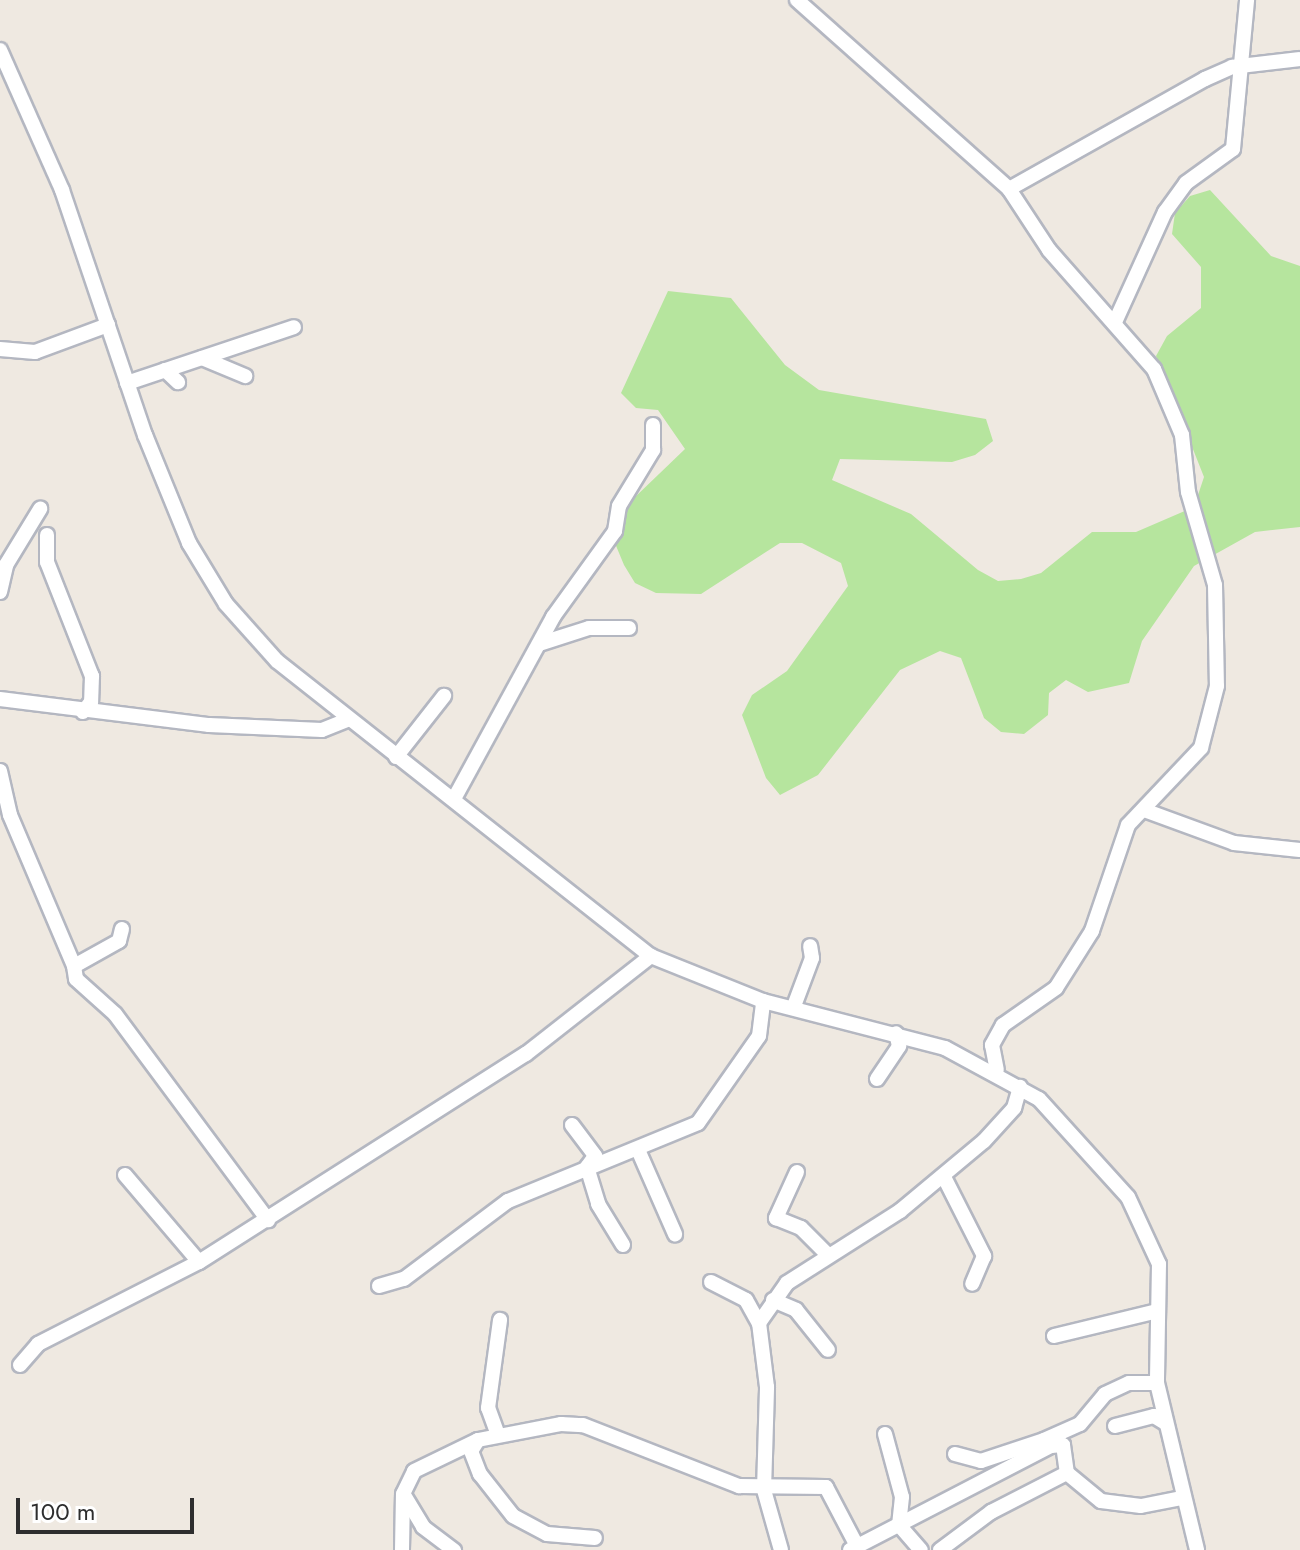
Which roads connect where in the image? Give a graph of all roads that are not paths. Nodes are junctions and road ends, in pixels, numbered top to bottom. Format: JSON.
{"nodes":[{"id":1,"x":797,"y":0,"type":"edge"},
{"id":2,"x":1247,"y":0,"type":"edge"},
{"id":3,"x":0,"y":50,"type":"edge"},
{"id":4,"x":1300,"y":59,"type":"edge"},
{"id":5,"x":1244,"y":66,"type":"junction"},
{"id":6,"x":1009,"y":189,"type":"junction"},
{"id":7,"x":1115,"y":322,"type":"junction"},
{"id":8,"x":108,"y":325,"type":"junction"},
{"id":9,"x":294,"y":327,"type":"dead end"},
{"id":10,"x":0,"y":349,"type":"edge"},
{"id":11,"x":202,"y":358,"type":"junction"},
{"id":12,"x":165,"y":370,"type":"junction"},
{"id":13,"x":245,"y":376,"type":"dead end"},
{"id":14,"x":178,"y":382,"type":"dead end"},
{"id":15,"x":127,"y":383,"type":"junction"},
{"id":16,"x":653,"y":425,"type":"dead end"},
{"id":17,"x":40,"y":509,"type":"dead end"},
{"id":18,"x":47,"y":535,"type":"dead end"},
{"id":19,"x":0,"y":592,"type":"edge"},
{"id":20,"x":629,"y":628,"type":"dead end"},
{"id":21,"x":539,"y":645,"type":"junction"},
{"id":22,"x":444,"y":696,"type":"dead end"},
{"id":23,"x":0,"y":699,"type":"edge"},
{"id":24,"x":83,"y":712,"type":"junction"},
{"id":25,"x":349,"y":719,"type":"junction"},
{"id":26,"x":396,"y":757,"type":"junction"},
{"id":27,"x":0,"y":771,"type":"edge"},
{"id":28,"x":455,"y":797,"type":"junction"},
{"id":29,"x":1144,"y":810,"type":"junction"},
{"id":30,"x":1300,"y":850,"type":"edge"},
{"id":31,"x":122,"y":929,"type":"dead end"},
{"id":32,"x":810,"y":946,"type":"dead end"},
{"id":33,"x":651,"y":956,"type":"junction"},
{"id":34,"x":74,"y":966,"type":"junction"},
{"id":35,"x":763,"y":1001,"type":"junction"},
{"id":36,"x":794,"y":1006,"type":"junction"},
{"id":37,"x":896,"y":1033,"type":"junction"},
{"id":38,"x":997,"y":1070,"type":"junction"},
{"id":39,"x":877,"y":1079,"type":"dead end"},
{"id":40,"x":1020,"y":1087,"type":"junction"},
{"id":41,"x":572,"y":1125,"type":"dead end"},
{"id":42,"x":639,"y":1152,"type":"junction"},
{"id":43,"x":587,"y":1167,"type":"junction"},
{"id":44,"x":797,"y":1172,"type":"dead end"},
{"id":45,"x":125,"y":1175,"type":"dead end"},
{"id":46,"x":944,"y":1177,"type":"junction"},
{"id":47,"x":268,"y":1220,"type":"junction"},
{"id":48,"x":675,"y":1234,"type":"dead end"},
{"id":49,"x":623,"y":1245,"type":"dead end"},
{"id":50,"x":826,"y":1253,"type":"junction"},
{"id":51,"x":199,"y":1262,"type":"junction"},
{"id":52,"x":711,"y":1282,"type":"dead end"},
{"id":53,"x":972,"y":1284,"type":"dead end"},
{"id":54,"x":379,"y":1286,"type":"dead end"},
{"id":55,"x":773,"y":1300,"type":"junction"},
{"id":56,"x":1157,"y":1311,"type":"junction"},
{"id":57,"x":500,"y":1320,"type":"dead end"},
{"id":58,"x":759,"y":1323,"type":"junction"},
{"id":59,"x":1054,"y":1336,"type":"dead end"},
{"id":60,"x":828,"y":1350,"type":"dead end"},
{"id":61,"x":20,"y":1365,"type":"dead end"},
{"id":62,"x":1157,"y":1383,"type":"junction"},
{"id":63,"x":1165,"y":1423,"type":"junction"},
{"id":64,"x":1115,"y":1426,"type":"dead end"},
{"id":65,"x":885,"y":1434,"type":"dead end"},
{"id":66,"x":498,"y":1435,"type":"junction"},
{"id":67,"x":478,"y":1440,"type":"junction"},
{"id":68,"x":955,"y":1454,"type":"dead end"},
{"id":69,"x":1067,"y":1473,"type":"junction"},
{"id":70,"x":764,"y":1490,"type":"junction"},
{"id":71,"x":403,"y":1494,"type":"junction"},
{"id":72,"x":1182,"y":1498,"type":"junction"},
{"id":73,"x":899,"y":1525,"type":"junction"},
{"id":74,"x":595,"y":1538,"type":"dead end"},
{"id":75,"x":853,"y":1548,"type":"edge"},
{"id":76,"x":402,"y":1550,"type":"edge"},
{"id":77,"x":454,"y":1550,"type":"edge"},
{"id":78,"x":781,"y":1550,"type":"edge"},
{"id":79,"x":921,"y":1550,"type":"edge"},
{"id":80,"x":940,"y":1550,"type":"edge"},
{"id":81,"x":1197,"y":1550,"type":"edge"}],
"edges":[{"from":1,"to":6,"type":"street"},
{"from":2,"to":5,"type":"street"},
{"from":3,"to":8,"type":"street"},
{"from":4,"to":5,"type":"street"},
{"from":5,"to":6,"type":"street"},
{"from":5,"to":7,"type":"street"},
{"from":6,"to":7,"type":"street"},
{"from":7,"to":29,"type":"street"},
{"from":8,"to":10,"type":"street"},
{"from":8,"to":15,"type":"street"},
{"from":9,"to":11,"type":"street"},
{"from":11,"to":12,"type":"street"},
{"from":11,"to":13,"type":"street"},
{"from":12,"to":14,"type":"street"},
{"from":12,"to":15,"type":"street"},
{"from":15,"to":25,"type":"street"},
{"from":16,"to":21,"type":"street"},
{"from":17,"to":19,"type":"street"},
{"from":18,"to":24,"type":"street"},
{"from":20,"to":21,"type":"street"},
{"from":21,"to":28,"type":"street"},
{"from":22,"to":26,"type":"street"},
{"from":23,"to":24,"type":"street"},
{"from":24,"to":25,"type":"street"},
{"from":25,"to":26,"type":"street"},
{"from":26,"to":28,"type":"street"},
{"from":27,"to":34,"type":"street"},
{"from":28,"to":33,"type":"street"},
{"from":29,"to":30,"type":"street"},
{"from":29,"to":38,"type":"street"},
{"from":31,"to":34,"type":"street"},
{"from":32,"to":36,"type":"street"},
{"from":33,"to":35,"type":"street"},
{"from":33,"to":47,"type":"street"},
{"from":34,"to":47,"type":"street"},
{"from":35,"to":36,"type":"street"},
{"from":35,"to":42,"type":"street"},
{"from":36,"to":37,"type":"street"},
{"from":37,"to":38,"type":"street"},
{"from":37,"to":39,"type":"street"},
{"from":38,"to":40,"type":"street"},
{"from":40,"to":46,"type":"street"},
{"from":40,"to":56,"type":"street"},
{"from":41,"to":43,"type":"street"},
{"from":42,"to":43,"type":"street"},
{"from":42,"to":48,"type":"street"},
{"from":43,"to":49,"type":"street"},
{"from":43,"to":54,"type":"street"},
{"from":44,"to":50,"type":"street"},
{"from":45,"to":51,"type":"street"},
{"from":46,"to":50,"type":"street"},
{"from":46,"to":53,"type":"street"},
{"from":47,"to":51,"type":"street"},
{"from":50,"to":55,"type":"street"},
{"from":51,"to":61,"type":"street"},
{"from":52,"to":58,"type":"street"},
{"from":55,"to":58,"type":"street"},
{"from":55,"to":60,"type":"street"},
{"from":56,"to":59,"type":"street"},
{"from":56,"to":62,"type":"street"},
{"from":57,"to":66,"type":"street"},
{"from":58,"to":70,"type":"street"},
{"from":62,"to":63,"type":"street"},
{"from":62,"to":68,"type":"street"},
{"from":63,"to":64,"type":"street"},
{"from":63,"to":72,"type":"street"},
{"from":65,"to":73,"type":"street"},
{"from":66,"to":67,"type":"street"},
{"from":66,"to":70,"type":"street"},
{"from":67,"to":71,"type":"street"},
{"from":67,"to":74,"type":"street"},
{"from":69,"to":72,"type":"street"},
{"from":69,"to":73,"type":"street"},
{"from":69,"to":80,"type":"street"},
{"from":70,"to":75,"type":"street"},
{"from":70,"to":78,"type":"street"},
{"from":71,"to":76,"type":"street"},
{"from":71,"to":77,"type":"street"},
{"from":72,"to":81,"type":"street"},
{"from":73,"to":75,"type":"street"},
{"from":73,"to":79,"type":"street"}]}
